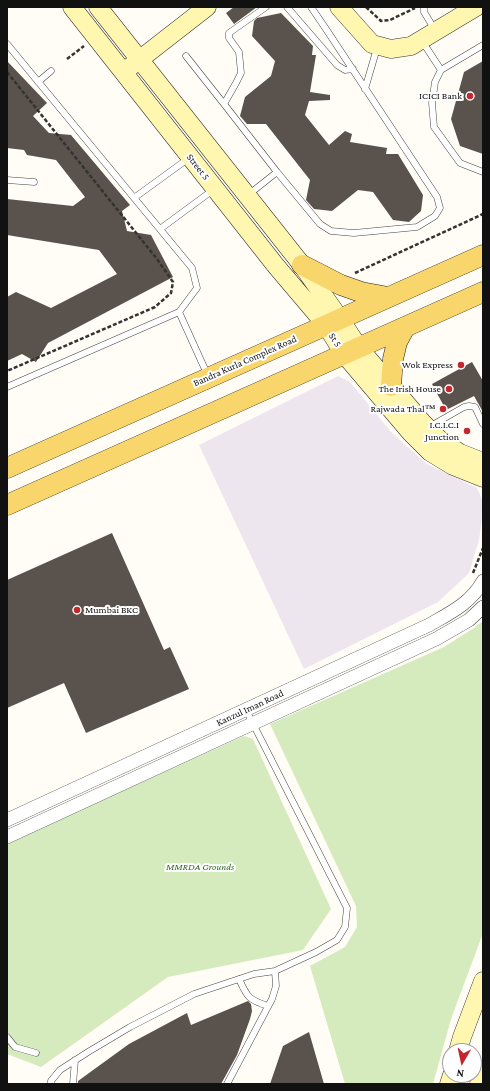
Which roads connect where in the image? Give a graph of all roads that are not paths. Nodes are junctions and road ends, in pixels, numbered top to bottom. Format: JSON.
{"nodes":[{"id":1,"x":72,"y":7,"type":"edge"},
{"id":2,"x":98,"y":7,"type":"edge"},
{"id":3,"x":207,"y":7,"type":"edge"},
{"id":4,"x":266,"y":7,"type":"edge"},
{"id":5,"x":286,"y":7,"type":"edge"},
{"id":6,"x":311,"y":7,"type":"edge"},
{"id":7,"x":339,"y":7,"type":"edge"},
{"id":8,"x":424,"y":7,"type":"edge"},
{"id":9,"x":476,"y":7,"type":"edge"},
{"id":10,"x":428,"y":35,"type":"junction"},
{"id":11,"x":7,"y":44,"type":"edge"},
{"id":12,"x":483,"y":45,"type":"edge"},
{"id":13,"x":377,"y":46,"type":"junction"},
{"id":14,"x":186,"y":56,"type":"dead end"},
{"id":15,"x":139,"y":60,"type":"junction"},
{"id":16,"x":353,"y":69,"type":"junction"},
{"id":17,"x":441,"y":70,"type":"junction"},
{"id":18,"x":51,"y":71,"type":"dead end"},
{"id":19,"x":123,"y":73,"type":"junction"},
{"id":20,"x":38,"y":82,"type":"junction"},
{"id":21,"x":365,"y":89,"type":"junction"},
{"id":22,"x":224,"y":104,"type":"junction"},
{"id":23,"x":190,"y":157,"type":"junction"},
{"id":24,"x":277,"y":172,"type":"junction"},
{"id":25,"x":483,"y":172,"type":"edge"},
{"id":26,"x":7,"y":180,"type":"edge"},
{"id":27,"x":34,"y":182,"type":"dead end"},
{"id":28,"x":215,"y":189,"type":"junction"},
{"id":29,"x":247,"y":196,"type":"junction"},
{"id":30,"x":134,"y":198,"type":"junction"},
{"id":31,"x":160,"y":229,"type":"junction"},
{"id":32,"x":483,"y":255,"type":"edge"},
{"id":33,"x":302,"y":265,"type":"junction"},
{"id":34,"x":483,"y":292,"type":"edge"},
{"id":35,"x":388,"y":297,"type":"junction"},
{"id":36,"x":179,"y":312,"type":"junction"},
{"id":37,"x":333,"y":322,"type":"junction"},
{"id":38,"x":405,"y":327,"type":"junction"},
{"id":39,"x":351,"y":351,"type":"junction"},
{"id":40,"x":208,"y":378,"type":"junction"},
{"id":41,"x":391,"y":386,"type":"junction"},
{"id":42,"x":7,"y":387,"type":"edge"},
{"id":43,"x":483,"y":424,"type":"edge"},
{"id":44,"x":427,"y":428,"type":"junction"},
{"id":45,"x":483,"y":462,"type":"edge"},
{"id":46,"x":7,"y":468,"type":"edge"},
{"id":47,"x":483,"y":478,"type":"edge"},
{"id":48,"x":7,"y":505,"type":"edge"},
{"id":49,"x":478,"y":579,"type":"edge"},
{"id":50,"x":483,"y":607,"type":"edge"},
{"id":51,"x":246,"y":710,"type":"junction"},
{"id":52,"x":253,"y":723,"type":"junction"},
{"id":53,"x":7,"y":820,"type":"edge"},
{"id":54,"x":7,"y":837,"type":"edge"},
{"id":55,"x":275,"y":972,"type":"junction"},
{"id":56,"x":239,"y":979,"type":"junction"},
{"id":57,"x":483,"y":981,"type":"edge"},
{"id":58,"x":268,"y":1006,"type":"junction"},
{"id":59,"x":7,"y":1037,"type":"edge"},
{"id":60,"x":460,"y":1043,"type":"edge"},
{"id":61,"x":36,"y":1053,"type":"dead end"},
{"id":62,"x":75,"y":1060,"type":"junction"},
{"id":63,"x":483,"y":1070,"type":"edge"},
{"id":64,"x":51,"y":1084,"type":"edge"},
{"id":65,"x":73,"y":1084,"type":"edge"},
{"id":66,"x":227,"y":1084,"type":"edge"},
{"id":67,"x":479,"y":1084,"type":"edge"}],
"edges":[{"from":1,"to":19,"type":"street","name":"Street 5"},
{"from":2,"to":15,"type":"street","name":"Street 5"},
{"from":3,"to":15,"type":"street"},
{"from":4,"to":22,"type":"lane"},
{"from":5,"to":16,"type":"lane"},
{"from":6,"to":16,"type":"lane"},
{"from":7,"to":13,"type":"street"},
{"from":8,"to":10,"type":"lane"},
{"from":9,"to":10,"type":"street"},
{"from":10,"to":13,"type":"street"},
{"from":10,"to":17,"type":"lane"},
{"from":11,"to":20,"type":"lane"},
{"from":12,"to":17,"type":"lane"},
{"from":13,"to":21,"type":"lane"},
{"from":14,"to":22,"type":"lane"},
{"from":15,"to":19,"type":"street"},
{"from":15,"to":29,"type":"street","name":"Street 5"},
{"from":16,"to":21,"type":"lane"},
{"from":17,"to":25,"type":"lane"},
{"from":18,"to":20,"type":"lane"},
{"from":19,"to":23,"type":"street","name":"Street 5"},
{"from":20,"to":30,"type":"lane"},
{"from":21,"to":24,"type":"lane"},
{"from":22,"to":24,"type":"lane"},
{"from":23,"to":28,"type":"street","name":"Street 5"},
{"from":23,"to":30,"type":"lane"},
{"from":24,"to":29,"type":"lane"},
{"from":26,"to":27,"type":"lane"},
{"from":28,"to":31,"type":"lane"},
{"from":28,"to":37,"type":"street","name":"Street 5"},
{"from":29,"to":33,"type":"street","name":"Street 5"},
{"from":30,"to":31,"type":"lane"},
{"from":31,"to":36,"type":"lane"},
{"from":32,"to":35,"type":"main road","name":"Bandra Kurla Complex Road"},
{"from":33,"to":35,"type":"main road"},
{"from":33,"to":37,"type":"street","name":"Street 5"},
{"from":34,"to":38,"type":"main road"},
{"from":35,"to":37,"type":"main road","name":"Bandra Kurla Complex Road"},
{"from":36,"to":40,"type":"lane"},
{"from":36,"to":42,"type":"lane"},
{"from":37,"to":39,"type":"street","name":"St 5"},
{"from":37,"to":40,"type":"main road","name":"Bandra Kurla Complex Road"},
{"from":38,"to":39,"type":"main road"},
{"from":38,"to":41,"type":"main road"},
{"from":39,"to":41,"type":"street"},
{"from":39,"to":47,"type":"street"},
{"from":39,"to":48,"type":"main road"},
{"from":40,"to":46,"type":"main road","name":"Bandra Kurla Complex Road"},
{"from":41,"to":44,"type":"street"},
{"from":43,"to":44,"type":"lane"},
{"from":44,"to":45,"type":"street"},
{"from":49,"to":51,"type":"street","name":"Kanzul Iman Road"},
{"from":50,"to":52,"type":"street","name":"Kanzul Iman Road"},
{"from":51,"to":52,"type":"lane"},
{"from":51,"to":53,"type":"street","name":"Kanzul Iman Road"},
{"from":52,"to":54,"type":"street","name":"Kanzul Iman Road"},
{"from":52,"to":55,"type":"lane"},
{"from":55,"to":56,"type":"lane"},
{"from":55,"to":58,"type":"lane"},
{"from":56,"to":58,"type":"lane"},
{"from":56,"to":62,"type":"lane"},
{"from":57,"to":60,"type":"street"},
{"from":58,"to":66,"type":"lane"},
{"from":59,"to":61,"type":"lane"},
{"from":62,"to":64,"type":"lane"},
{"from":62,"to":65,"type":"lane"},
{"from":63,"to":67,"type":"street"}]}
